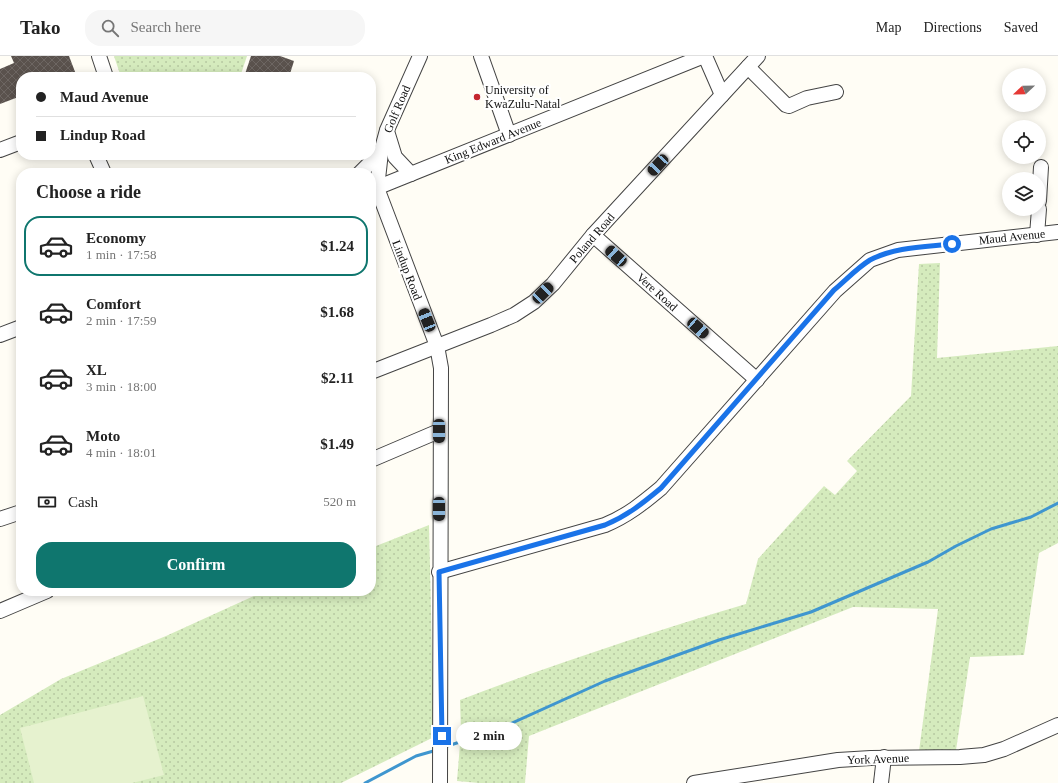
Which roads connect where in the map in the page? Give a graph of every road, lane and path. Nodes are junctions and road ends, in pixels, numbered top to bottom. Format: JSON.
{"nodes":[{"id":1,"x":99,"y":56,"type":"edge"},
{"id":2,"x":420,"y":56,"type":"edge"},
{"id":3,"x":482,"y":56,"type":"edge"},
{"id":4,"x":705,"y":56,"type":"edge"},
{"id":5,"x":758,"y":56,"type":"edge"},
{"id":6,"x":684,"y":61,"type":"edge"},
{"id":7,"x":748,"y":67,"type":"junction"},
{"id":8,"x":104,"y":72,"type":"edge"},
{"id":9,"x":836,"y":92,"type":"dead end"},
{"id":10,"x":722,"y":95,"type":"junction"},
{"id":11,"x":387,"y":130,"type":"junction"},
{"id":12,"x":509,"y":135,"type":"junction"},
{"id":13,"x":16,"y":144,"type":"edge"},
{"id":14,"x":0,"y":150,"type":"edge"},
{"id":15,"x":381,"y":152,"type":"junction"},
{"id":16,"x":376,"y":157,"type":"edge"},
{"id":17,"x":373,"y":160,"type":"edge"},
{"id":18,"x":1041,"y":167,"type":"dead end"},
{"id":19,"x":365,"y":168,"type":"edge"},
{"id":20,"x":1041,"y":172,"type":"edge"},
{"id":21,"x":411,"y":174,"type":"junction"},
{"id":22,"x":376,"y":178,"type":"edge"},
{"id":23,"x":376,"y":188,"type":"edge"},
{"id":24,"x":376,"y":194,"type":"edge"},
{"id":25,"x":1038,"y":216,"type":"edge"},
{"id":26,"x":1058,"y":232,"type":"edge"},
{"id":27,"x":593,"y":235,"type":"junction"},
{"id":28,"x":1037,"y":235,"type":"junction"},
{"id":29,"x":16,"y":329,"type":"edge"},
{"id":30,"x":0,"y":335,"type":"edge"},
{"id":31,"x":437,"y":346,"type":"junction"},
{"id":32,"x":376,"y":370,"type":"edge"},
{"id":33,"x":757,"y":380,"type":"junction"},
{"id":34,"x":439,"y":431,"type":"junction"},
{"id":35,"x":376,"y":458,"type":"edge"},
{"id":36,"x":16,"y":514,"type":"edge"},
{"id":37,"x":0,"y":519,"type":"edge"},
{"id":38,"x":439,"y":572,"type":"junction"},
{"id":39,"x":35,"y":596,"type":"edge"},
{"id":40,"x":0,"y":611,"type":"edge"},
{"id":41,"x":1058,"y":725,"type":"edge"},
{"id":42,"x":884,"y":757,"type":"junction"},
{"id":43,"x":440,"y":783,"type":"edge"},
{"id":44,"x":694,"y":783,"type":"edge"},
{"id":45,"x":881,"y":783,"type":"edge"}],
"edges":[{"from":1,"to":8,"type":"street"},
{"from":2,"to":11,"type":"street","name":"Golf Road"},
{"from":3,"to":12,"type":"street"},
{"from":4,"to":6,"type":"street","name":"King Edward Avenue"},
{"from":4,"to":10,"type":"street"},
{"from":5,"to":7,"type":"street","name":"Poland Road"},
{"from":6,"to":12,"type":"street","name":"King Edward Avenue"},
{"from":7,"to":9,"type":"street"},
{"from":7,"to":10,"type":"street","name":"Poland Road"},
{"from":10,"to":27,"type":"street","name":"Poland Road"},
{"from":11,"to":15,"type":"street","name":"Golf Road"},
{"from":11,"to":21,"type":"street"},
{"from":12,"to":21,"type":"street","name":"King Edward Avenue"},
{"from":13,"to":14,"type":"street"},
{"from":15,"to":16,"type":"street"},
{"from":15,"to":22,"type":"street","name":"Golf Road"},
{"from":17,"to":19,"type":"street"},
{"from":18,"to":20,"type":"street"},
{"from":21,"to":23,"type":"street","name":"King Edward Avenue"},
{"from":24,"to":31,"type":"street","name":"Lindup Road"},
{"from":25,"to":28,"type":"street"},
{"from":26,"to":28,"type":"street","name":"Maud Avenue"},
{"from":27,"to":31,"type":"street","name":"Poland Road"},
{"from":27,"to":33,"type":"street","name":"Vere Road"},
{"from":28,"to":33,"type":"street","name":"Maud Avenue"},
{"from":29,"to":30,"type":"street"},
{"from":31,"to":32,"type":"street","name":"Poland Road"},
{"from":31,"to":34,"type":"street","name":"Lindup Road"},
{"from":33,"to":38,"type":"street","name":"Maud Avenue"},
{"from":34,"to":35,"type":"street"},
{"from":34,"to":38,"type":"street","name":"Lindup Road"},
{"from":36,"to":37,"type":"street"},
{"from":38,"to":43,"type":"street","name":"Lindup Road"},
{"from":39,"to":40,"type":"street"},
{"from":41,"to":42,"type":"street","name":"York Avenue"},
{"from":42,"to":44,"type":"street","name":"York Avenue"},
{"from":42,"to":45,"type":"street"}]}
